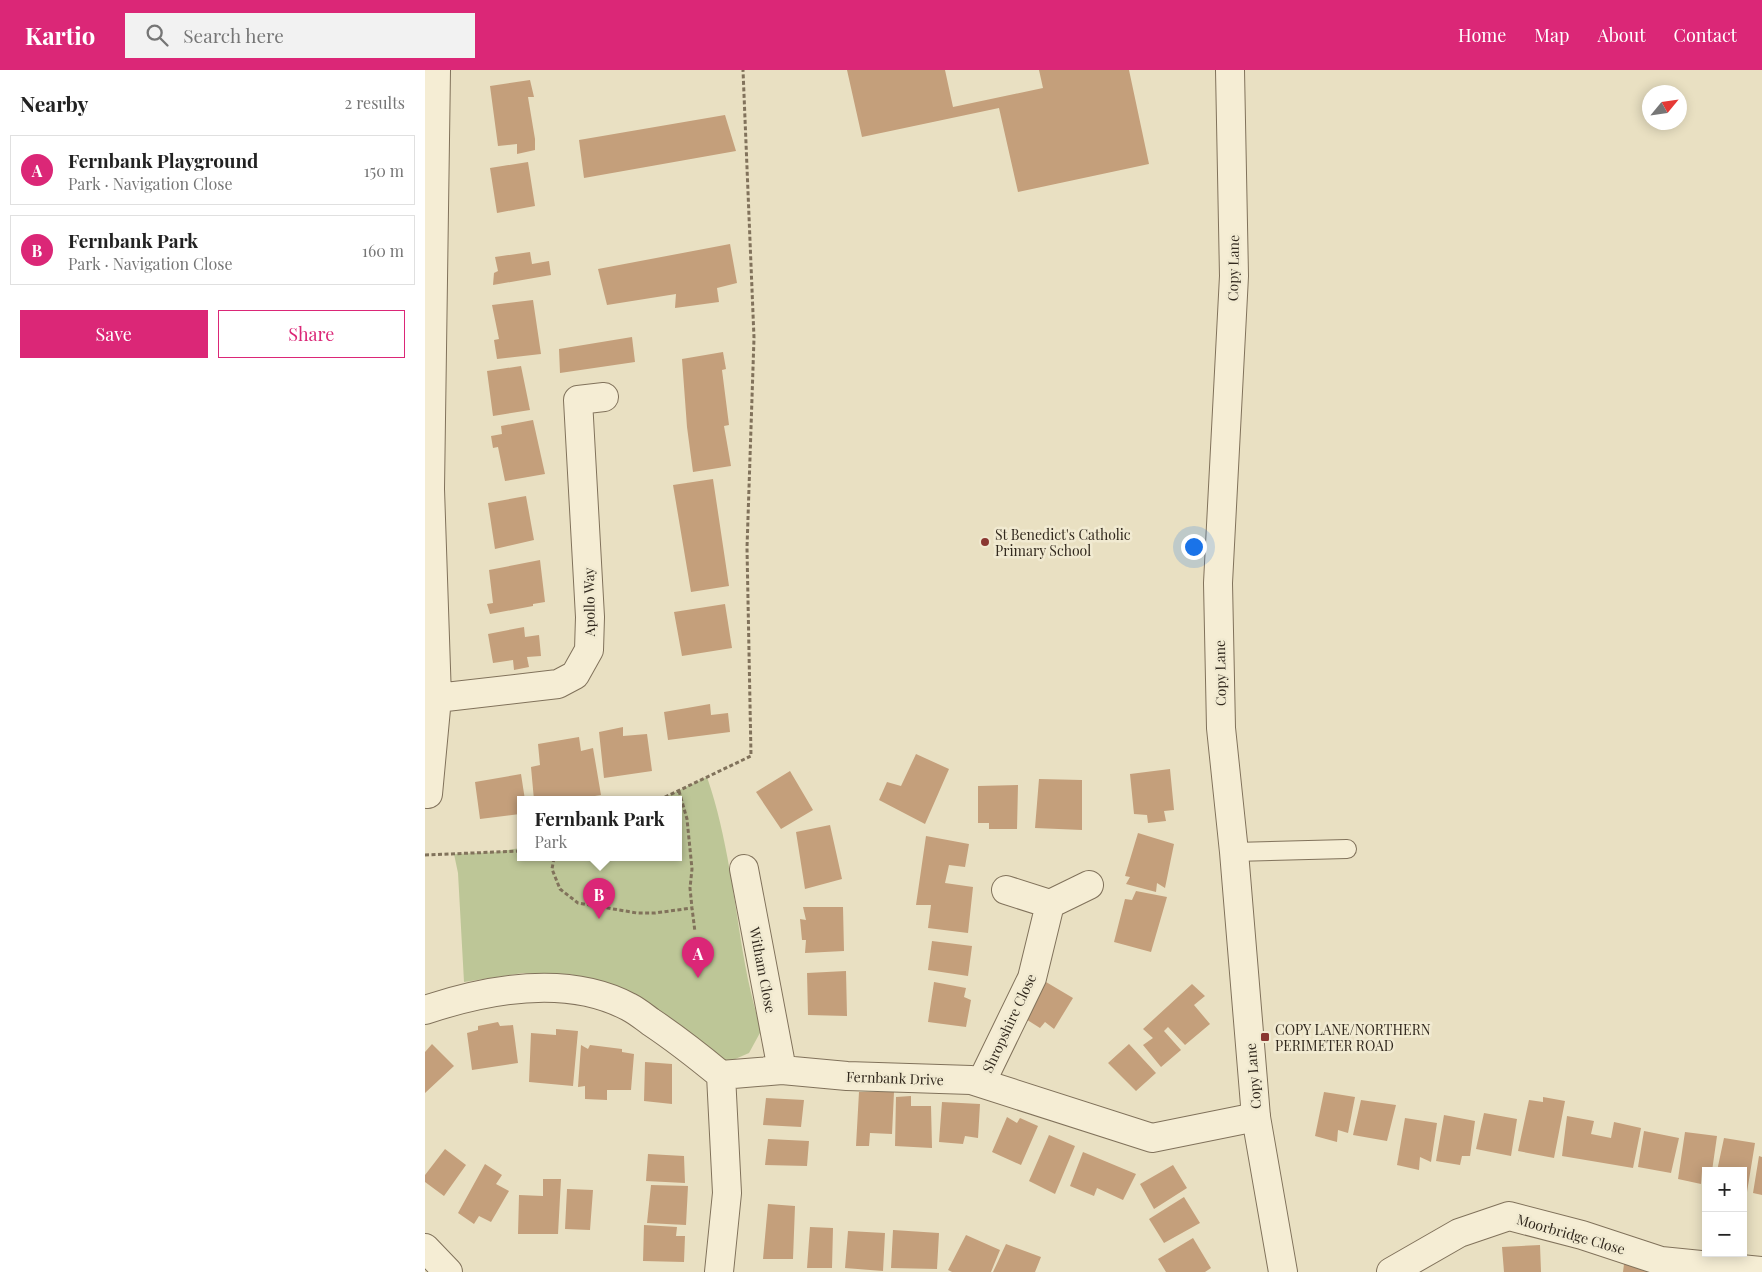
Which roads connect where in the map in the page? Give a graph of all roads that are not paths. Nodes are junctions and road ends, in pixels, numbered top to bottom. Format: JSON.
{"nodes":[{"id":1,"x":437,"y":70,"type":"edge"},
{"id":2,"x":1230,"y":70,"type":"edge"},
{"id":3,"x":604,"y":397,"type":"dead end"},
{"id":4,"x":437,"y":698,"type":"junction"},
{"id":5,"x":428,"y":794,"type":"dead end"},
{"id":6,"x":1347,"y":849,"type":"dead end"},
{"id":7,"x":1234,"y":852,"type":"junction"},
{"id":8,"x":744,"y":870,"type":"dead end"},
{"id":9,"x":1089,"y":886,"type":"dead end"},
{"id":10,"x":1006,"y":890,"type":"dead end"},
{"id":11,"x":1050,"y":904,"type":"junction"},
{"id":12,"x":425,"y":1010,"type":"edge"},
{"id":13,"x":782,"y":1070,"type":"junction"},
{"id":14,"x":721,"y":1075,"type":"junction"},
{"id":15,"x":981,"y":1083,"type":"junction"},
{"id":16,"x":1256,"y":1116,"type":"junction"},
{"id":17,"x":425,"y":1248,"type":"edge"},
{"id":18,"x":448,"y":1272,"type":"edge"},
{"id":19,"x":719,"y":1272,"type":"edge"},
{"id":20,"x":1283,"y":1272,"type":"edge"},
{"id":21,"x":1391,"y":1272,"type":"edge"},
{"id":22,"x":1762,"y":1272,"type":"edge"}],
"edges":[{"from":1,"to":4,"type":"street"},
{"from":2,"to":7,"type":"street","name":"Copy Lane"},
{"from":3,"to":4,"type":"street","name":"Apollo Way"},
{"from":4,"to":5,"type":"street"},
{"from":6,"to":7,"type":"lane"},
{"from":7,"to":16,"type":"street","name":"Copy Lane"},
{"from":8,"to":13,"type":"street","name":"Witham Close"},
{"from":9,"to":11,"type":"street"},
{"from":10,"to":11,"type":"street"},
{"from":11,"to":15,"type":"street","name":"Shropshire Close"},
{"from":12,"to":14,"type":"street"},
{"from":13,"to":14,"type":"street","name":"Fernbank Drive"},
{"from":13,"to":15,"type":"street","name":"Fernbank Drive"},
{"from":14,"to":19,"type":"street"},
{"from":15,"to":16,"type":"street","name":"Fernbank Drive"},
{"from":16,"to":20,"type":"street","name":"Copy Lane"},
{"from":17,"to":18,"type":"street"},
{"from":21,"to":22,"type":"street","name":"Moorbridge Close"}]}
